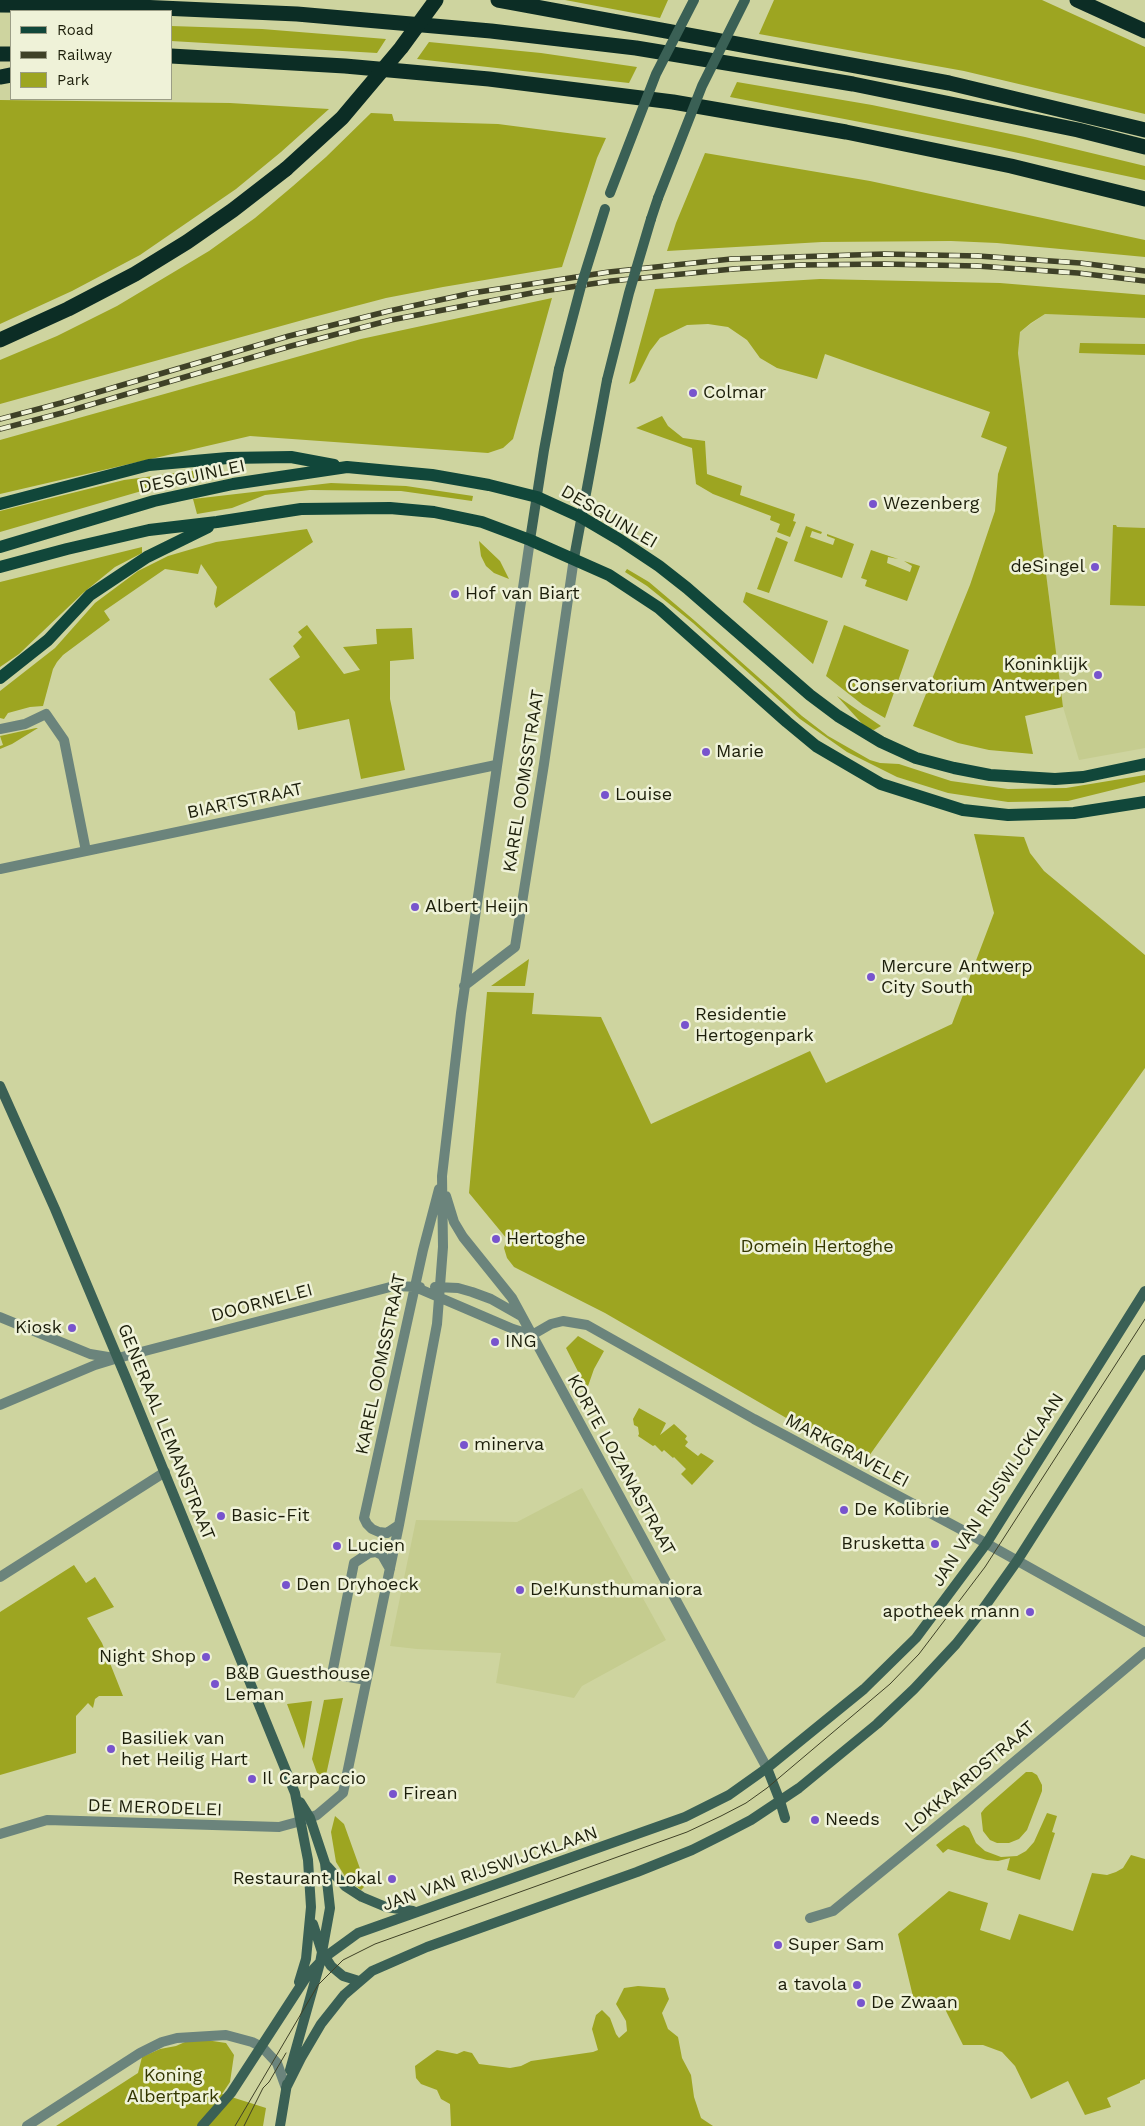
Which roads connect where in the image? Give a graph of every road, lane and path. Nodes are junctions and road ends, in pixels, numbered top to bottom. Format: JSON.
{"nodes":[{"id":1,"x":436,"y":0,"type":"edge"},
{"id":2,"x":498,"y":0,"type":"edge"},
{"id":3,"x":694,"y":0,"type":"edge"},
{"id":4,"x":745,"y":0,"type":"edge"},
{"id":5,"x":1077,"y":0,"type":"edge"},
{"id":6,"x":0,"y":5,"type":"edge"},
{"id":7,"x":1145,"y":31,"type":"edge"},
{"id":8,"x":172,"y":56,"type":"edge"},
{"id":9,"x":1145,"y":130,"type":"edge"},
{"id":10,"x":1145,"y":147,"type":"edge"},
{"id":11,"x":1145,"y":199,"type":"edge"},
{"id":12,"x":0,"y":340,"type":"edge"},
{"id":13,"x":347,"y":467,"type":"junction"},
{"id":14,"x":537,"y":497,"type":"junction"},
{"id":15,"x":0,"y":504,"type":"edge"},
{"id":16,"x":581,"y":517,"type":"junction"},
{"id":17,"x":217,"y":522,"type":"junction"},
{"id":18,"x":530,"y":540,"type":"junction"},
{"id":19,"x":0,"y":547,"type":"edge"},
{"id":20,"x":574,"y":558,"type":"junction"},
{"id":21,"x":0,"y":567,"type":"edge"},
{"id":22,"x":0,"y":678,"type":"edge"},
{"id":23,"x":0,"y":723,"type":"edge"},
{"id":24,"x":25,"y":724,"type":"junction"},
{"id":25,"x":0,"y":729,"type":"edge"},
{"id":26,"x":1145,"y":764,"type":"edge"},
{"id":27,"x":496,"y":765,"type":"junction"},
{"id":28,"x":1145,"y":802,"type":"edge"},
{"id":29,"x":86,"y":851,"type":"junction"},
{"id":30,"x":0,"y":868,"type":"edge"},
{"id":31,"x":464,"y":986,"type":"junction"},
{"id":32,"x":0,"y":1086,"type":"edge"},
{"id":33,"x":442,"y":1176,"type":"junction"},
{"id":34,"x":415,"y":1287,"type":"junction"},
{"id":35,"x":1145,"y":1291,"type":"edge"},
{"id":36,"x":440,"y":1292,"type":"junction"},
{"id":37,"x":521,"y":1316,"type":"junction"},
{"id":38,"x":0,"y":1317,"type":"edge"},
{"id":39,"x":532,"y":1335,"type":"junction"},
{"id":40,"x":118,"y":1358,"type":"junction"},
{"id":41,"x":1145,"y":1360,"type":"edge"},
{"id":42,"x":0,"y":1405,"type":"edge"},
{"id":43,"x":165,"y":1472,"type":"junction"},
{"id":44,"x":399,"y":1526,"type":"junction"},
{"id":45,"x":986,"y":1544,"type":"junction"},
{"id":46,"x":1017,"y":1561,"type":"junction"},
{"id":47,"x":390,"y":1568,"type":"junction"},
{"id":48,"x":0,"y":1577,"type":"edge"},
{"id":49,"x":1145,"y":1632,"type":"edge"},
{"id":50,"x":1145,"y":1652,"type":"edge"},
{"id":51,"x":366,"y":1680,"type":"junction"},
{"id":52,"x":767,"y":1768,"type":"junction"},
{"id":53,"x":780,"y":1801,"type":"junction"},
{"id":54,"x":785,"y":1818,"type":"dead end"},
{"id":55,"x":305,"y":1820,"type":"junction"},
{"id":56,"x":0,"y":1834,"type":"edge"},
{"id":57,"x":325,"y":1863,"type":"junction"},
{"id":58,"x":416,"y":1912,"type":"junction"},
{"id":59,"x":311,"y":1916,"type":"junction"},
{"id":60,"x":810,"y":1918,"type":"dead end"},
{"id":61,"x":322,"y":1958,"type":"junction"},
{"id":62,"x":359,"y":1981,"type":"junction"},
{"id":63,"x":293,"y":1996,"type":"junction"},
{"id":64,"x":262,"y":2047,"type":"junction"},
{"id":65,"x":286,"y":2088,"type":"junction"},
{"id":66,"x":27,"y":2126,"type":"edge"},
{"id":67,"x":202,"y":2126,"type":"edge"},
{"id":68,"x":280,"y":2126,"type":"edge"}],
"edges":[{"from":1,"to":12,"type":"highway","bridge":true},
{"from":2,"to":9,"type":"highway"},
{"from":3,"to":14,"type":"main road","bridge":true},
{"from":4,"to":16,"type":"main road","bridge":true},
{"from":5,"to":7,"type":"highway"},
{"from":6,"to":10,"type":"highway"},
{"from":8,"to":11,"type":"highway"},
{"from":13,"to":14,"type":"main road","name":"DESGUINLEI"},
{"from":13,"to":15,"type":"main road"},
{"from":13,"to":19,"type":"main road","name":"DESGUINLEI"},
{"from":14,"to":16,"type":"main road","name":"DESGUINLEI"},
{"from":14,"to":18,"type":"main road"},
{"from":16,"to":20,"type":"main road"},
{"from":16,"to":26,"type":"main road","name":"DESGUINLEI"},
{"from":17,"to":18,"type":"main road"},
{"from":17,"to":21,"type":"main road"},
{"from":17,"to":22,"type":"main road"},
{"from":18,"to":20,"type":"main road"},
{"from":18,"to":27,"type":"street","name":"KAREL OOMSSTRAAT"},
{"from":20,"to":28,"type":"main road"},
{"from":20,"to":31,"type":"street","name":"KAREL OOMSSTRAAT"},
{"from":23,"to":24,"type":"street"},
{"from":24,"to":25,"type":"street"},
{"from":24,"to":29,"type":"street"},
{"from":27,"to":29,"type":"street","name":"BIARTSTRAAT"},
{"from":27,"to":31,"type":"street","name":"KAREL OOMSSTRAAT"},
{"from":29,"to":30,"type":"street","name":"BIARTSTRAAT"},
{"from":31,"to":33,"type":"street","name":"KAREL OOMSSTRAAT"},
{"from":32,"to":40,"type":"main road","name":"GENERAAL LEMANSTRAAT"},
{"from":33,"to":34,"type":"street","name":"KAREL OOMSSTRAAT"},
{"from":33,"to":36,"type":"street","name":"KAREL OOMSSTRAAT"},
{"from":33,"to":37,"type":"street","name":"KAREL OOMSSTRAAT"},
{"from":34,"to":36,"type":"street"},
{"from":34,"to":40,"type":"street","name":"DOORNELEI"},
{"from":34,"to":44,"type":"street","name":"KAREL OOMSSTRAAT"},
{"from":35,"to":45,"type":"main road","name":"JAN VAN RIJSWIJCKLAAN"},
{"from":36,"to":37,"type":"street"},
{"from":36,"to":39,"type":"street"},
{"from":36,"to":44,"type":"street","name":"KAREL OOMSSTRAAT"},
{"from":37,"to":39,"type":"street"},
{"from":38,"to":40,"type":"street"},
{"from":39,"to":45,"type":"street","name":"MARKGRAVELEI"},
{"from":39,"to":52,"type":"street","name":"KORTE LOZANASTRAAT"},
{"from":40,"to":42,"type":"street","name":"DOORNELEI"},
{"from":40,"to":43,"type":"main road","name":"GENERAAL LEMANSTRAAT"},
{"from":41,"to":46,"type":"main road"},
{"from":43,"to":48,"type":"street"},
{"from":43,"to":55,"type":"main road","name":"GENERAAL LEMANSTRAAT"},
{"from":44,"to":47,"type":"street","name":"KAREL OOMSSTRAAT"},
{"from":45,"to":46,"type":"street","name":"MARKGRAVELEI"},
{"from":45,"to":52,"type":"main road","name":"JAN VAN RIJSWIJCKLAAN"},
{"from":46,"to":49,"type":"street","name":"MARKGRAVELEI"},
{"from":46,"to":53,"type":"main road"},
{"from":47,"to":51,"type":"street","name":"KAREL OOMSSTRAAT"},
{"from":47,"to":51,"type":"street"},
{"from":50,"to":60,"type":"street","name":"LOKKAARDSTRAAT"},
{"from":51,"to":55,"type":"street","name":"KAREL OOMSSTRAAT"},
{"from":52,"to":53,"type":"main road"},
{"from":52,"to":58,"type":"main road","name":"JAN VAN RIJSWIJCKLAAN"},
{"from":53,"to":54,"type":"main road"},
{"from":53,"to":62,"type":"main road"},
{"from":55,"to":56,"type":"street","name":"DE MERODELEI"},
{"from":55,"to":57,"type":"main road","name":"GENERAAL LEMANSTRAAT"},
{"from":55,"to":59,"type":"main road","name":"GENERAAL LEMANSTRAAT"},
{"from":57,"to":58,"type":"main road"},
{"from":57,"to":61,"type":"main road","name":"GENERAAL LEMANSTRAAT"},
{"from":58,"to":61,"type":"main road","name":"JAN VAN RIJSWIJCKLAAN"},
{"from":59,"to":61,"type":"main road"},
{"from":59,"to":63,"type":"main road","name":"GENERAAL LEMANSTRAAT"},
{"from":61,"to":62,"type":"main road"},
{"from":61,"to":63,"type":"main road","name":"JAN VAN RIJSWIJCKLAAN"},
{"from":61,"to":65,"type":"main road","name":"GENERAAL LEMANSTRAAT"},
{"from":62,"to":65,"type":"main road"},
{"from":63,"to":64,"type":"main road","name":"JAN VAN RIJSWIJCKLAAN"},
{"from":64,"to":65,"type":"street"},
{"from":64,"to":66,"type":"street"},
{"from":64,"to":67,"type":"main road","name":"JAN VAN RIJSWIJCKLAAN"},
{"from":65,"to":68,"type":"main road"}]}
